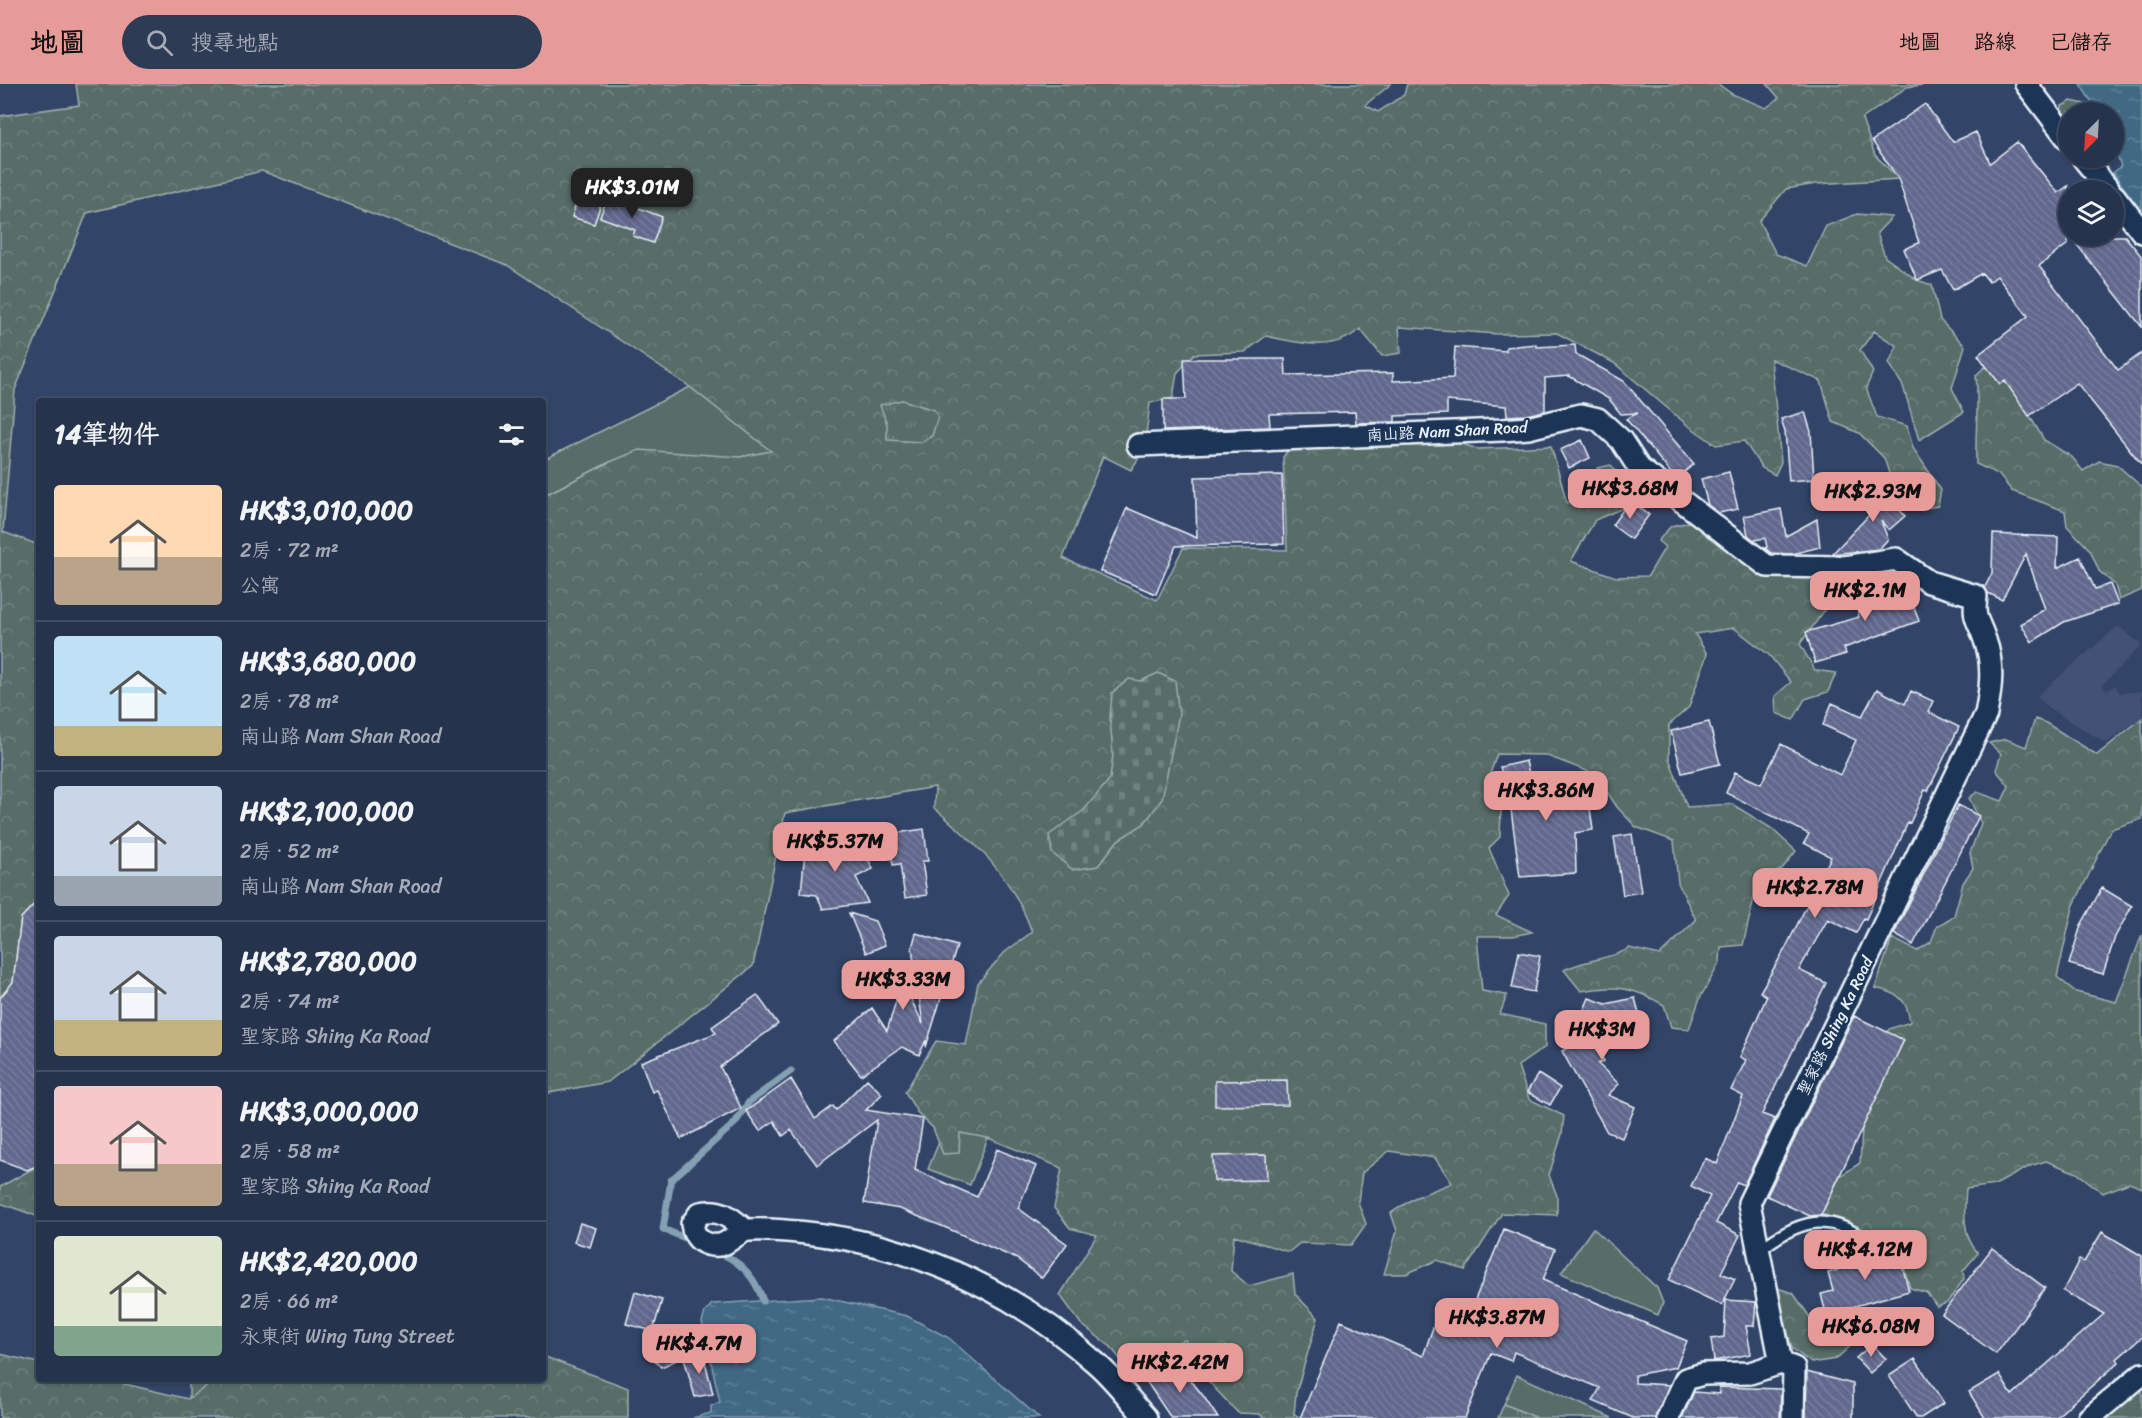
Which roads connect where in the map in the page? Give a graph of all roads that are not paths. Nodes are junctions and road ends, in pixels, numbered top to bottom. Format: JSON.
{"nodes":[{"id":1,"x":2026,"y":84,"type":"edge"},
{"id":2,"x":2058,"y":125,"type":"edge"},
{"id":3,"x":2092,"y":168,"type":"edge"},
{"id":4,"x":2101,"y":180,"type":"edge"},
{"id":5,"x":2124,"y":209,"type":"edge"},
{"id":6,"x":2142,"y":232,"type":"edge"},
{"id":7,"x":1138,"y":445,"type":"dead end"},
{"id":8,"x":1976,"y":596,"type":"joint"},
{"id":9,"x":745,"y":1230,"type":"dead end"},
{"id":10,"x":1877,"y":1249,"type":"dead end"},
{"id":11,"x":1758,"y":1251,"type":"junction"},
{"id":12,"x":1781,"y":1363,"type":"junction"},
{"id":13,"x":2142,"y":1374,"type":"edge"},
{"id":14,"x":1146,"y":1418,"type":"edge"},
{"id":15,"x":1668,"y":1418,"type":"edge"},
{"id":16,"x":1793,"y":1418,"type":"edge"},
{"id":17,"x":2090,"y":1418,"type":"edge"}],
"edges":[{"from":1,"to":2,"type":"street"},
{"from":3,"to":4,"type":"street"},
{"from":5,"to":6,"type":"street"},
{"from":7,"to":8,"type":"street","name":"南山路 Nam Shan Road"},
{"from":8,"to":11,"type":"street","name":"聖家路 Shing Ka Road"},
{"from":9,"to":14,"type":"street"},
{"from":10,"to":11,"type":"lane"},
{"from":11,"to":12,"type":"street","name":"聖家路 Shing Ka Road"},
{"from":12,"to":15,"type":"street"},
{"from":12,"to":16,"type":"street","name":"聖家路 Shing Ka Road"},
{"from":13,"to":17,"type":"street"}]}
